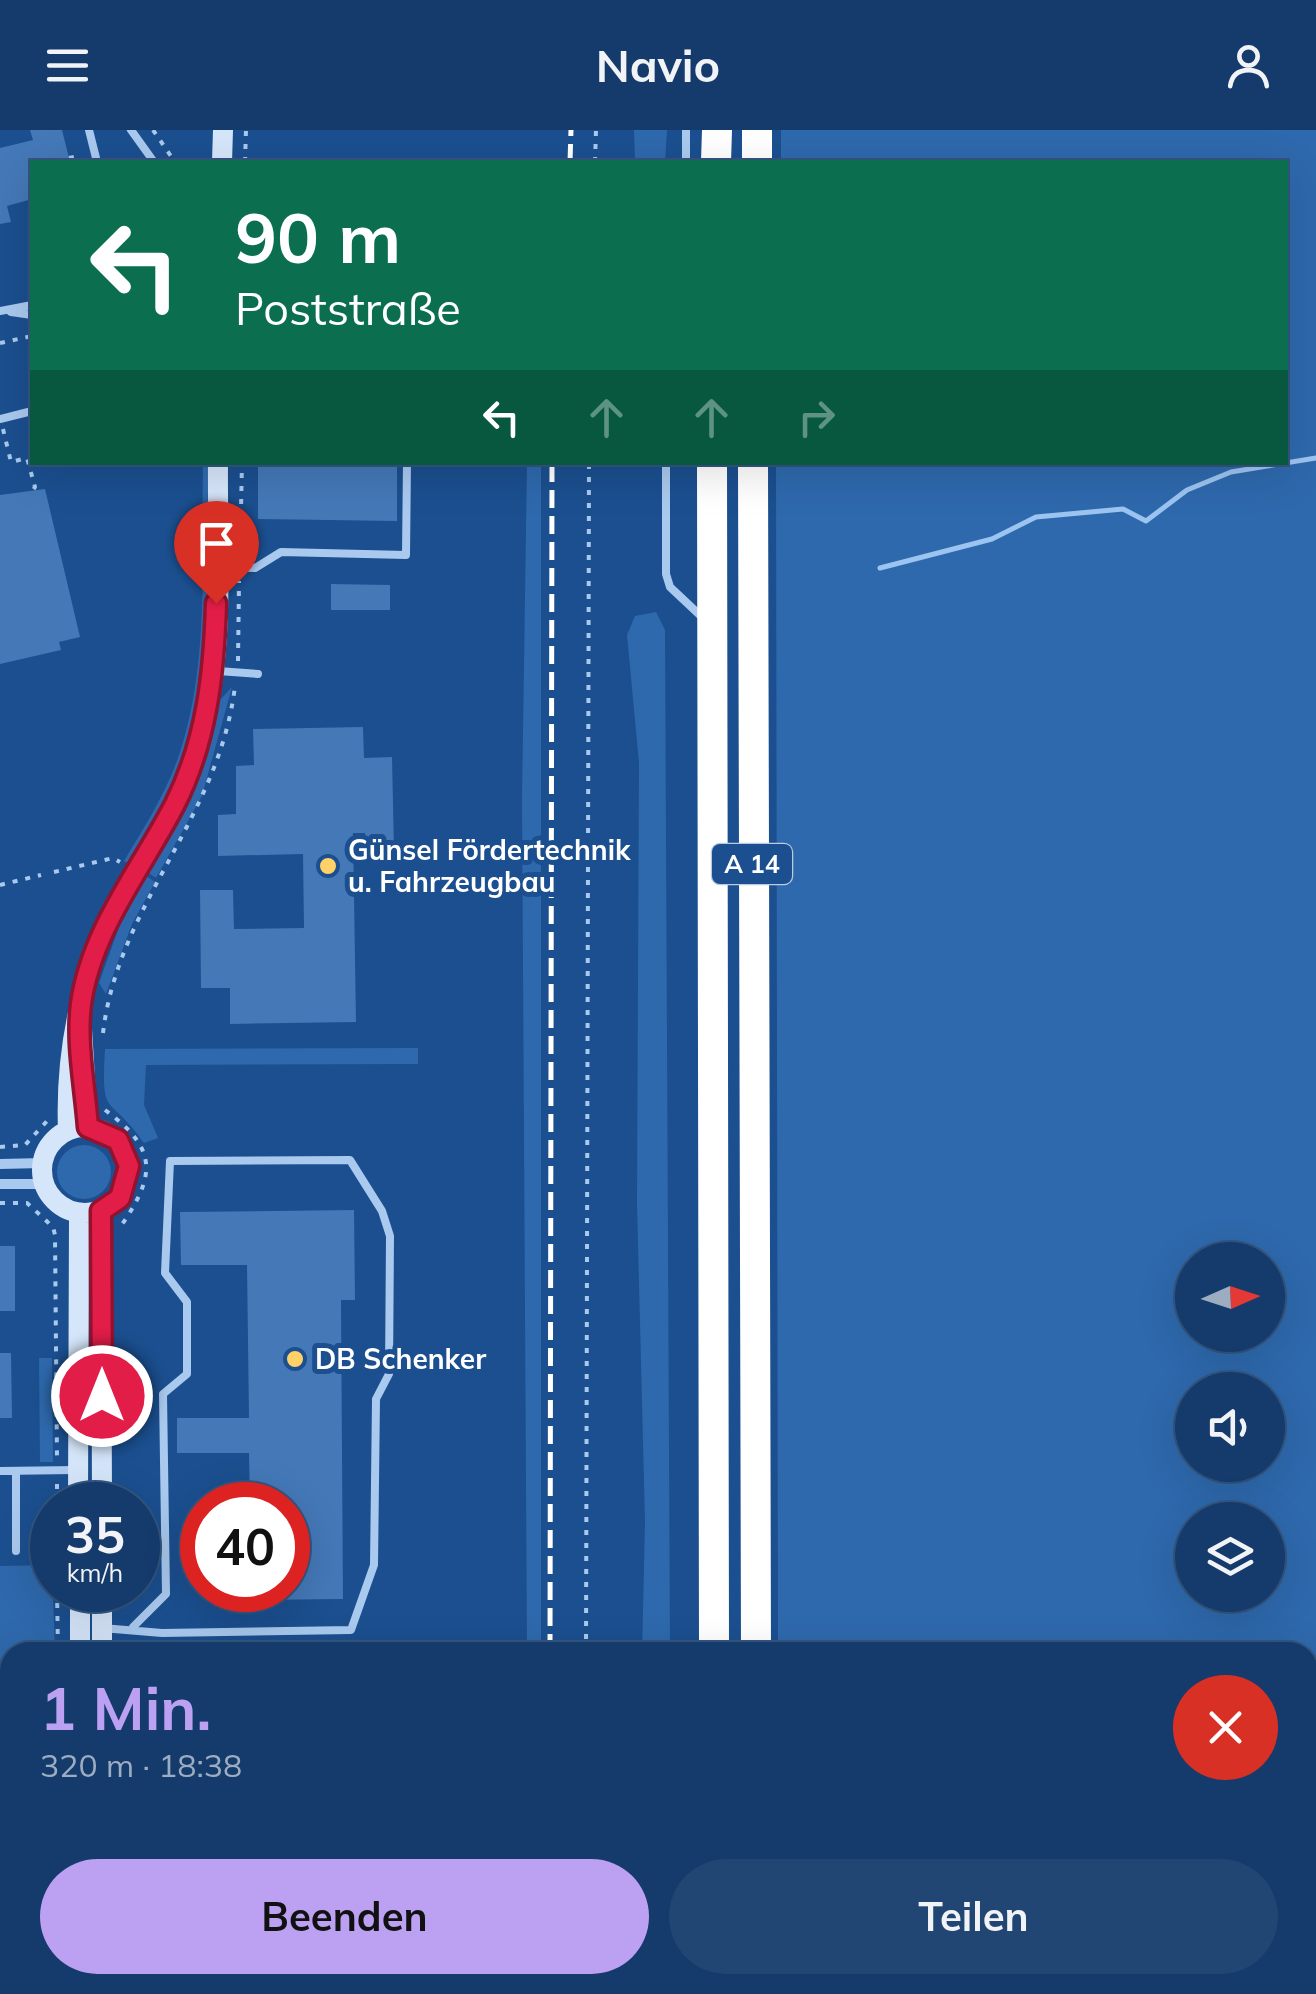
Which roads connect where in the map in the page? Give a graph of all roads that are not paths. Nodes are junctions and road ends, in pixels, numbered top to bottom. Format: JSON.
{"nodes":[{"id":1,"x":89,"y":130,"type":"edge"},
{"id":2,"x":132,"y":130,"type":"edge"},
{"id":3,"x":222,"y":130,"type":"edge"},
{"id":4,"x":686,"y":130,"type":"edge"},
{"id":5,"x":757,"y":130,"type":"edge"},
{"id":6,"x":96,"y":160,"type":"edge"},
{"id":7,"x":153,"y":160,"type":"edge"},
{"id":8,"x":222,"y":160,"type":"edge"},
{"id":9,"x":686,"y":160,"type":"edge"},
{"id":10,"x":757,"y":160,"type":"edge"},
{"id":11,"x":30,"y":305,"type":"edge"},
{"id":12,"x":1,"y":311,"type":"edge"},
{"id":13,"x":30,"y":315,"type":"edge"},
{"id":14,"x":30,"y":412,"type":"edge"},
{"id":15,"x":0,"y":419,"type":"edge"},
{"id":16,"x":218,"y":465,"type":"edge"},
{"id":17,"x":408,"y":465,"type":"edge"},
{"id":18,"x":666,"y":465,"type":"edge"},
{"id":19,"x":712,"y":465,"type":"edge"},
{"id":20,"x":753,"y":465,"type":"edge"},
{"id":21,"x":216,"y":567,"type":"junction"},
{"id":22,"x":711,"y":626,"type":"junction"},
{"id":23,"x":214,"y":670,"type":"junction"},
{"id":24,"x":258,"y":674,"type":"dead end"},
{"id":25,"x":78,"y":1128,"type":"junction"},
{"id":26,"x":0,"y":1164,"type":"edge"},
{"id":27,"x":43,"y":1173,"type":"junction"},
{"id":28,"x":0,"y":1184,"type":"edge"},
{"id":29,"x":101,"y":1211,"type":"junction"},
{"id":30,"x":79,"y":1214,"type":"junction"},
{"id":31,"x":68,"y":1470,"type":"junction"},
{"id":32,"x":0,"y":1471,"type":"edge"},
{"id":33,"x":16,"y":1471,"type":"junction"},
{"id":34,"x":71,"y":1482,"type":"edge"},
{"id":35,"x":102,"y":1482,"type":"edge"},
{"id":36,"x":16,"y":1551,"type":"dead end"},
{"id":37,"x":80,"y":1612,"type":"edge"},
{"id":38,"x":102,"y":1612,"type":"edge"},
{"id":39,"x":133,"y":1627,"type":"junction"},
{"id":40,"x":102,"y":1628,"type":"junction"},
{"id":41,"x":80,"y":1642,"type":"edge"},
{"id":42,"x":102,"y":1642,"type":"edge"},
{"id":43,"x":714,"y":1642,"type":"edge"},
{"id":44,"x":756,"y":1642,"type":"edge"}],
"edges":[{"from":1,"to":6,"type":"lane"},
{"from":2,"to":7,"type":"lane"},
{"from":3,"to":8,"type":"street"},
{"from":4,"to":9,"type":"lane"},
{"from":5,"to":10,"type":"highway"},
{"from":11,"to":12,"type":"lane"},
{"from":12,"to":13,"type":"lane"},
{"from":14,"to":15,"type":"lane"},
{"from":16,"to":21,"type":"street"},
{"from":17,"to":21,"type":"lane"},
{"from":18,"to":22,"type":"lane"},
{"from":19,"to":22,"type":"highway","number":"A 14"},
{"from":20,"to":44,"type":"highway","number":"A 14"},
{"from":21,"to":23,"type":"street"},
{"from":22,"to":43,"type":"highway","number":"A 14"},
{"from":23,"to":24,"type":"lane"},
{"from":23,"to":25,"type":"street"},
{"from":25,"to":27,"type":"street"},
{"from":25,"to":29,"type":"street"},
{"from":26,"to":27,"type":"street"},
{"from":27,"to":28,"type":"street"},
{"from":27,"to":30,"type":"street"},
{"from":29,"to":30,"type":"street"},
{"from":29,"to":35,"type":"street"},
{"from":30,"to":31,"type":"street"},
{"from":31,"to":33,"type":"lane"},
{"from":31,"to":34,"type":"street"},
{"from":32,"to":33,"type":"lane"},
{"from":33,"to":36,"type":"lane"},
{"from":37,"to":41,"type":"street"},
{"from":38,"to":40,"type":"street"},
{"from":39,"to":39,"type":"lane"},
{"from":39,"to":40,"type":"lane"},
{"from":40,"to":42,"type":"street"}]}
